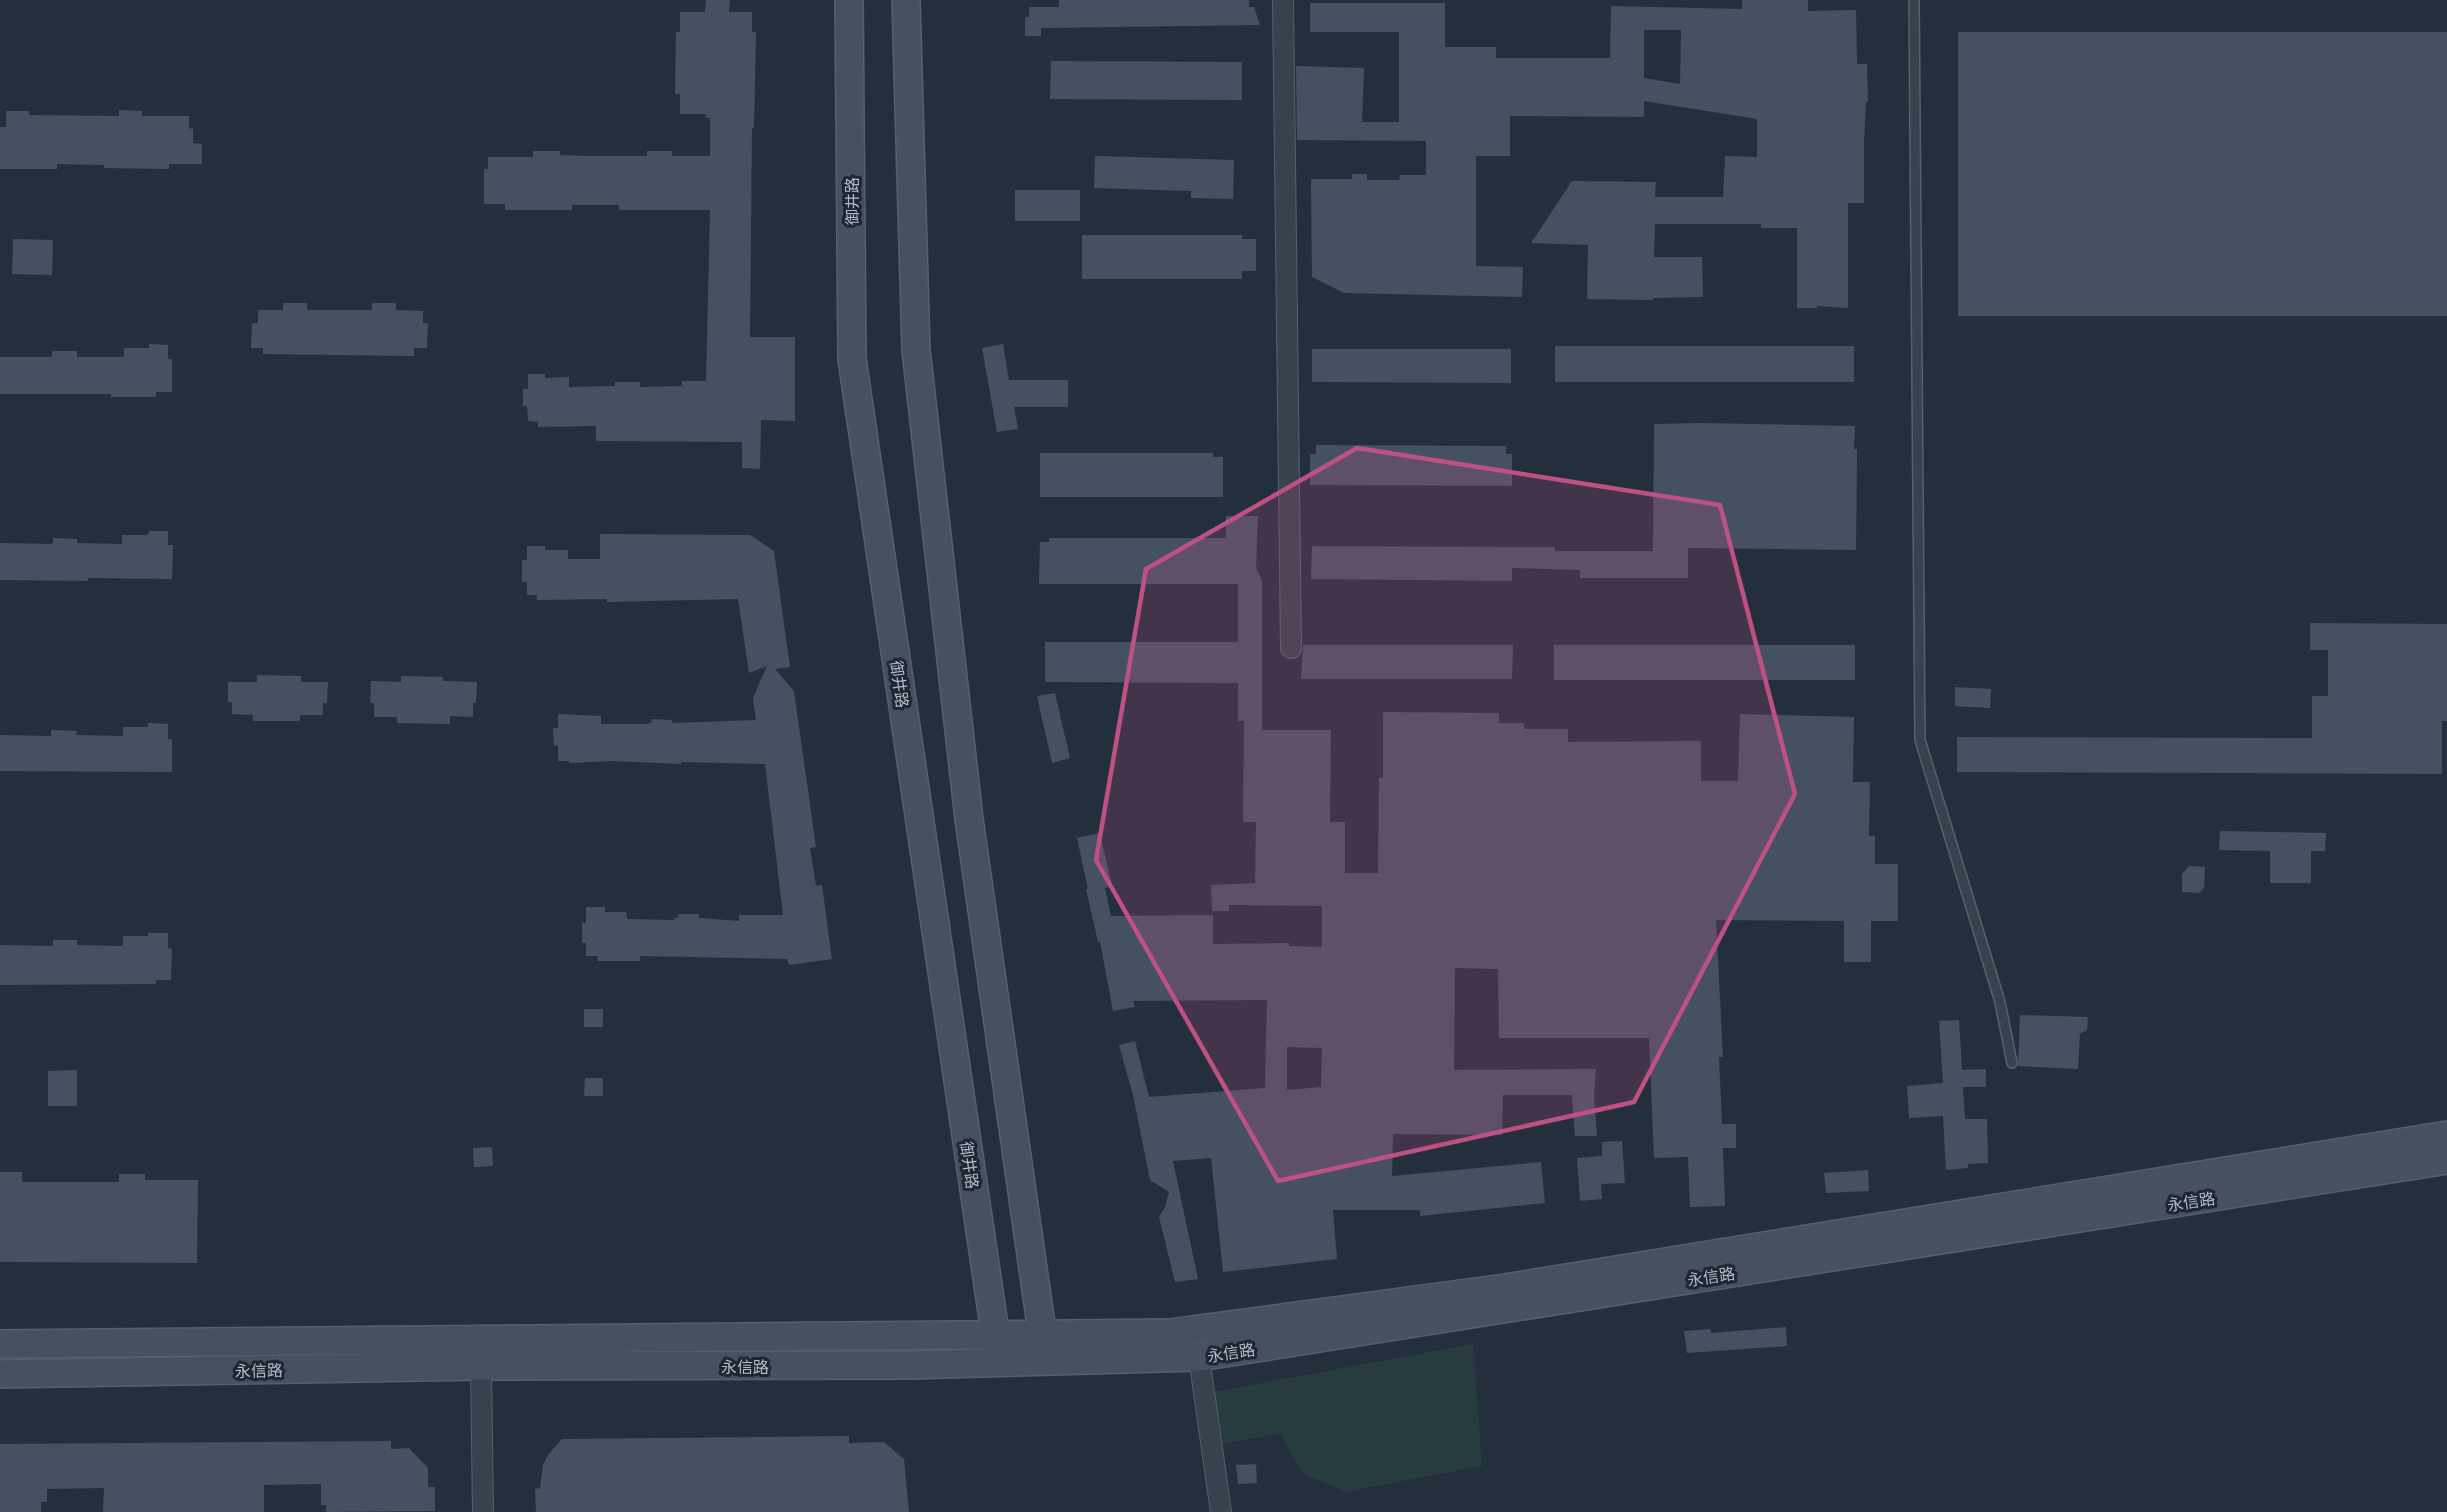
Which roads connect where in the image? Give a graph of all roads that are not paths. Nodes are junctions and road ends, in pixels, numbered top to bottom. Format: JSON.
{"nodes":[{"id":1,"x":849,"y":0,"type":"edge"},
{"id":2,"x":906,"y":0,"type":"edge"},
{"id":3,"x":1283,"y":0,"type":"edge"},
{"id":4,"x":1914,"y":0,"type":"edge"},
{"id":5,"x":1291,"y":648,"type":"dead end"},
{"id":6,"x":2012,"y":1063,"type":"dead end"},
{"id":7,"x":2447,"y":1135,"type":"edge"},
{"id":8,"x":2447,"y":1160,"type":"edge"},
{"id":9,"x":995,"y":1335,"type":"junction"},
{"id":10,"x":1042,"y":1335,"type":"junction"},
{"id":11,"x":0,"y":1344,"type":"edge"},
{"id":12,"x":1199,"y":1357,"type":"junction"},
{"id":13,"x":1047,"y":1363,"type":"junction"},
{"id":14,"x":999,"y":1364,"type":"junction"},
{"id":15,"x":481,"y":1366,"type":"junction"},
{"id":16,"x":0,"y":1374,"type":"edge"},
{"id":17,"x":483,"y":1512,"type":"edge"},
{"id":18,"x":1221,"y":1512,"type":"edge"}],
"edges":[{"from":1,"to":9,"type":"street","name":"御井路"},
{"from":2,"to":10,"type":"street"},
{"from":3,"to":5,"type":"street"},
{"from":4,"to":6,"type":"lane"},
{"from":7,"to":10,"type":"street","name":"永信路"},
{"from":8,"to":12,"type":"street","name":"永信路"},
{"from":9,"to":10,"type":"street","name":"永信路"},
{"from":9,"to":11,"type":"street","name":"永信路"},
{"from":9,"to":14,"type":"street","name":"御井路"},
{"from":10,"to":13,"type":"street"},
{"from":12,"to":13,"type":"street","name":"永信路"},
{"from":12,"to":18,"type":"street"},
{"from":13,"to":14,"type":"street","name":"永信路"},
{"from":14,"to":15,"type":"street","name":"永信路"},
{"from":15,"to":16,"type":"street","name":"永信路"},
{"from":15,"to":17,"type":"street"}]}
